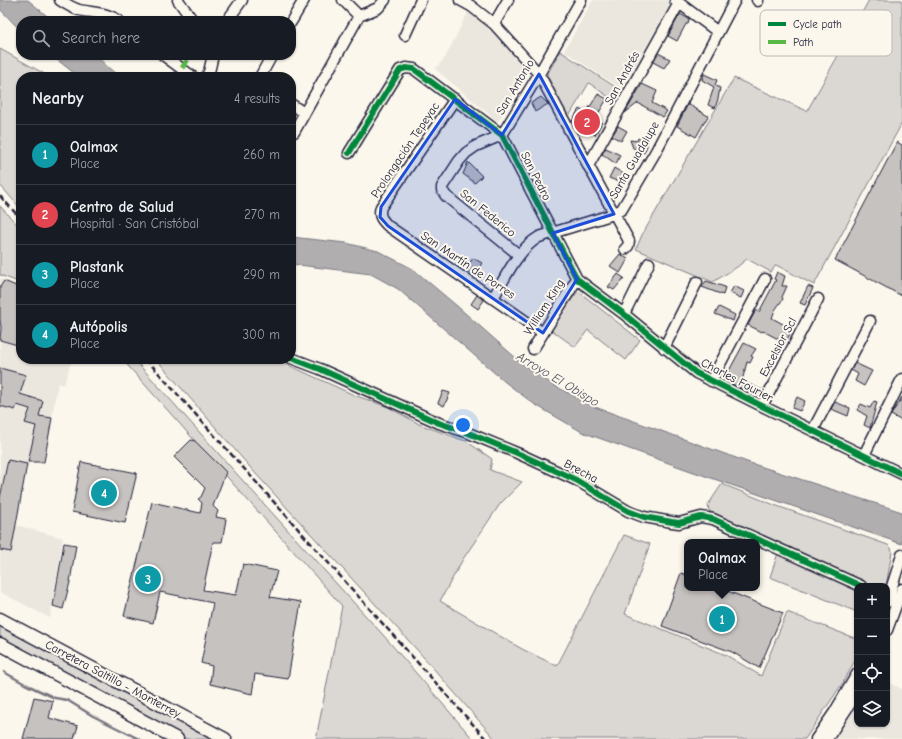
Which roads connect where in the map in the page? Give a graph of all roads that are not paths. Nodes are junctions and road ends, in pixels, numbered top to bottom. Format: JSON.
{"nodes":[{"id":1,"x":60,"y":0,"type":"edge"},
{"id":2,"x":242,"y":0,"type":"edge"},
{"id":3,"x":304,"y":0,"type":"edge"},
{"id":4,"x":344,"y":0,"type":"edge"},
{"id":5,"x":385,"y":0,"type":"edge"},
{"id":6,"x":421,"y":0,"type":"edge"},
{"id":7,"x":460,"y":0,"type":"edge"},
{"id":8,"x":508,"y":0,"type":"edge"},
{"id":9,"x":581,"y":0,"type":"edge"},
{"id":10,"x":735,"y":0,"type":"edge"},
{"id":11,"x":180,"y":1,"type":"edge"},
{"id":12,"x":677,"y":2,"type":"edge"},
{"id":13,"x":108,"y":16,"type":"edge"},
{"id":14,"x":190,"y":16,"type":"edge"},
{"id":15,"x":230,"y":16,"type":"edge"},
{"id":16,"x":295,"y":16,"type":"edge"},
{"id":17,"x":359,"y":16,"type":"junction"},
{"id":18,"x":494,"y":24,"type":"junction"},
{"id":19,"x":718,"y":32,"type":"junction"},
{"id":20,"x":405,"y":35,"type":"dead end"},
{"id":21,"x":170,"y":60,"type":"edge"},
{"id":22,"x":212,"y":60,"type":"edge"},
{"id":23,"x":269,"y":60,"type":"edge"},
{"id":24,"x":186,"y":72,"type":"edge"},
{"id":25,"x":209,"y":72,"type":"edge"},
{"id":26,"x":263,"y":72,"type":"edge"},
{"id":27,"x":539,"y":74,"type":"junction"},
{"id":28,"x":455,"y":99,"type":"junction"},
{"id":29,"x":296,"y":107,"type":"edge"},
{"id":30,"x":304,"y":113,"type":"junction"},
{"id":31,"x":296,"y":128,"type":"edge"},
{"id":32,"x":502,"y":135,"type":"junction"},
{"id":33,"x":349,"y":153,"type":"dead end"},
{"id":34,"x":588,"y":166,"type":"junction"},
{"id":35,"x":442,"y":190,"type":"joint"},
{"id":36,"x":614,"y":214,"type":"junction"},
{"id":37,"x":380,"y":217,"type":"joint"},
{"id":38,"x":553,"y":233,"type":"junction"},
{"id":39,"x":625,"y":249,"type":"dead end"},
{"id":40,"x":519,"y":255,"type":"junction"},
{"id":41,"x":649,"y":263,"type":"dead end"},
{"id":42,"x":577,"y":279,"type":"junction"},
{"id":43,"x":764,"y":279,"type":"dead end"},
{"id":44,"x":697,"y":282,"type":"dead end"},
{"id":45,"x":493,"y":298,"type":"junction"},
{"id":46,"x":818,"y":299,"type":"dead end"},
{"id":47,"x":624,"y":314,"type":"junction"},
{"id":48,"x":870,"y":320,"type":"dead end"},
{"id":49,"x":543,"y":333,"type":"junction"},
{"id":50,"x":664,"y":348,"type":"junction"},
{"id":51,"x":533,"y":349,"type":"dead end"},
{"id":52,"x":296,"y":360,"type":"edge"},
{"id":53,"x":902,"y":379,"type":"edge"},
{"id":54,"x":711,"y":381,"type":"junction"},
{"id":55,"x":762,"y":406,"type":"junction"},
{"id":56,"x":813,"y":430,"type":"junction"},
{"id":57,"x":864,"y":455,"type":"junction"},
{"id":58,"x":902,"y":474,"type":"edge"},
{"id":59,"x":757,"y":539,"type":"edge"},
{"id":60,"x":760,"y":540,"type":"edge"},
{"id":61,"x":902,"y":554,"type":"edge"},
{"id":62,"x":854,"y":583,"type":"edge"},
{"id":63,"x":902,"y":589,"type":"edge"},
{"id":64,"x":890,"y":591,"type":"edge"},
{"id":65,"x":0,"y":619,"type":"edge"},
{"id":66,"x":890,"y":622,"type":"edge"},
{"id":67,"x":0,"y":644,"type":"edge"},
{"id":68,"x":854,"y":679,"type":"edge"},
{"id":69,"x":854,"y":698,"type":"edge"},
{"id":70,"x":177,"y":739,"type":"edge"},
{"id":71,"x":225,"y":739,"type":"edge"},
{"id":72,"x":816,"y":739,"type":"edge"},
{"id":73,"x":827,"y":739,"type":"edge"}],
"edges":[{"from":1,"to":13,"type":"street"},
{"from":2,"to":15,"type":"street"},
{"from":3,"to":16,"type":"street"},
{"from":4,"to":17,"type":"street"},
{"from":5,"to":17,"type":"street"},
{"from":6,"to":20,"type":"street"},
{"from":7,"to":18,"type":"street"},
{"from":8,"to":18,"type":"street"},
{"from":9,"to":27,"type":"street","name":"San Antonio"},
{"from":10,"to":19,"type":"street","name":"Santa Guadalupe"},
{"from":11,"to":14,"type":"street"},
{"from":12,"to":19,"type":"street"},
{"from":12,"to":34,"type":"street","name":"San Andrés"},
{"from":17,"to":30,"type":"street"},
{"from":18,"to":27,"type":"street"},
{"from":19,"to":36,"type":"street","name":"Santa Guadalupe"},
{"from":21,"to":24,"type":"street"},
{"from":22,"to":25,"type":"street"},
{"from":23,"to":26,"type":"street"},
{"from":27,"to":32,"type":"street","name":"San Antonio"},
{"from":27,"to":34,"type":"street"},
{"from":28,"to":32,"type":"street","name":"San Pedro"},
{"from":28,"to":33,"type":"street","name":"San Pedro"},
{"from":28,"to":37,"type":"street","name":"Prolongación Tepeyac"},
{"from":29,"to":30,"type":"street"},
{"from":30,"to":31,"type":"street"},
{"from":32,"to":35,"type":"street","name":"San Antonio"},
{"from":32,"to":38,"type":"street","name":"San Pedro"},
{"from":34,"to":36,"type":"street"},
{"from":35,"to":40,"type":"street","name":"San Federico"},
{"from":36,"to":38,"type":"street","name":"Santa Guadalupe"},
{"from":36,"to":39,"type":"street"},
{"from":37,"to":45,"type":"street","name":"San Martín de Porres"},
{"from":38,"to":40,"type":"street","name":"Santa Guadalupe"},
{"from":38,"to":42,"type":"street","name":"San Pedro"},
{"from":40,"to":45,"type":"street","name":"Santa Guadalupe"},
{"from":41,"to":47,"type":"street"},
{"from":42,"to":47,"type":"street","name":"Charles Fourier"},
{"from":42,"to":49,"type":"street","name":"William King"},
{"from":43,"to":54,"type":"street"},
{"from":44,"to":50,"type":"street"},
{"from":45,"to":49,"type":"street","name":"San Martín de Porres"},
{"from":46,"to":55,"type":"street","name":"Excelsior Scl"},
{"from":47,"to":50,"type":"street","name":"Charles Fourier"},
{"from":48,"to":56,"type":"street"},
{"from":49,"to":51,"type":"street","name":"William King"},
{"from":50,"to":54,"type":"street","name":"Charles Fourier"},
{"from":52,"to":59,"type":"street","name":"Brecha"},
{"from":53,"to":57,"type":"street"},
{"from":54,"to":55,"type":"street","name":"Charles Fourier"},
{"from":55,"to":56,"type":"street","name":"Charles Fourier"},
{"from":56,"to":57,"type":"street","name":"Charles Fourier"},
{"from":57,"to":58,"type":"street","name":"Charles Fourier"},
{"from":60,"to":62,"type":"street","name":"Brecha"},
{"from":61,"to":64,"type":"street"},
{"from":63,"to":66,"type":"street"},
{"from":65,"to":71,"type":"main road","name":"Carretera Saltillo - Monterrey"},
{"from":67,"to":70,"type":"main road","name":"Carretera Saltillo - Monterrey"},
{"from":68,"to":72,"type":"street"},
{"from":69,"to":73,"type":"street"}]}
